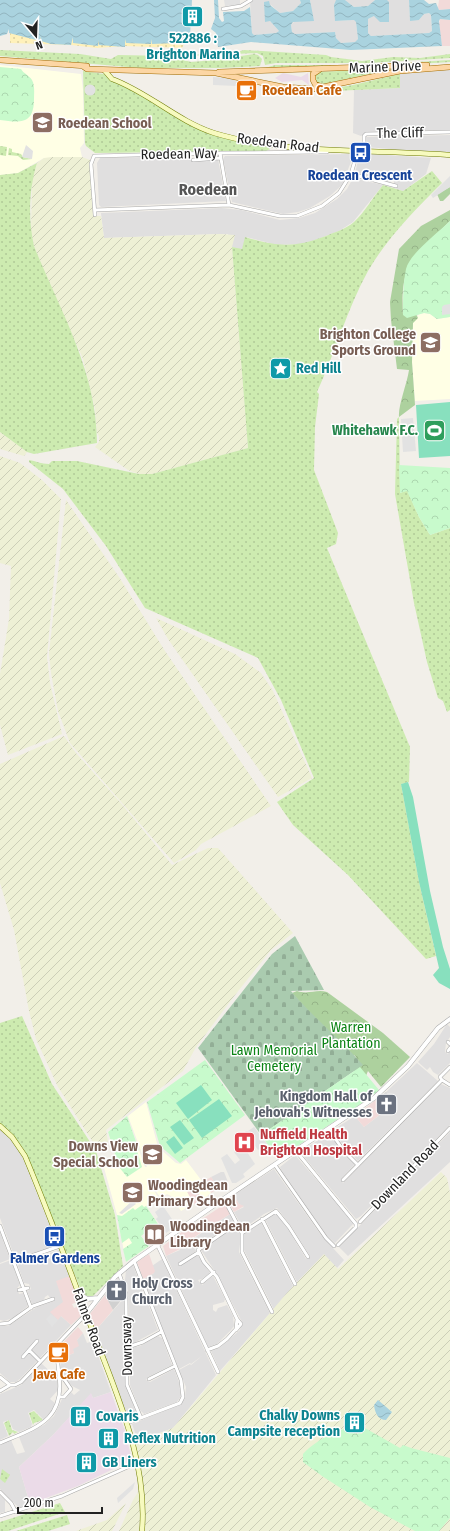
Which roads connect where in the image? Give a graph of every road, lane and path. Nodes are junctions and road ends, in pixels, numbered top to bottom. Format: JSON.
{"nodes":[{"id":1,"x":250,"y":0,"type":"edge"},
{"id":2,"x":223,"y":9,"type":"dead end"},
{"id":3,"x":0,"y":60,"type":"edge"},
{"id":4,"x":450,"y":64,"type":"edge"},
{"id":5,"x":84,"y":67,"type":"junction"},
{"id":6,"x":450,"y":67,"type":"edge"},
{"id":7,"x":320,"y":69,"type":"junction"},
{"id":8,"x":119,"y":70,"type":"junction"},
{"id":9,"x":105,"y":71,"type":"junction"},
{"id":10,"x":216,"y":73,"type":"junction"},
{"id":11,"x":119,"y":81,"type":"junction"},
{"id":12,"x":324,"y":87,"type":"junction"},
{"id":13,"x":450,"y":132,"type":"edge"},
{"id":14,"x":313,"y":150,"type":"junction"},
{"id":15,"x":358,"y":150,"type":"junction"},
{"id":16,"x":364,"y":150,"type":"junction"},
{"id":17,"x":220,"y":153,"type":"junction"},
{"id":18,"x":450,"y":155,"type":"edge"},
{"id":19,"x":220,"y":158,"type":"junction"},
{"id":20,"x":193,"y":160,"type":"dead end"},
{"id":21,"x":351,"y":174,"type":"junction"},
{"id":22,"x":393,"y":184,"type":"dead end"},
{"id":23,"x":229,"y":205,"type":"junction"},
{"id":24,"x":95,"y":210,"type":"junction"},
{"id":25,"x":95,"y":215,"type":"dead end"},
{"id":26,"x":450,"y":1019,"type":"edge"},
{"id":27,"x":450,"y":1067,"type":"edge"},
{"id":28,"x":442,"y":1080,"type":"junction"},
{"id":29,"x":450,"y":1085,"type":"edge"},
{"id":30,"x":0,"y":1126,"type":"edge"},
{"id":31,"x":450,"y":1128,"type":"edge"},
{"id":32,"x":329,"y":1130,"type":"junction"},
{"id":33,"x":296,"y":1151,"type":"junction"},
{"id":34,"x":358,"y":1165,"type":"junction"},
{"id":35,"x":275,"y":1166,"type":"junction"},
{"id":36,"x":343,"y":1180,"type":"dead end"},
{"id":37,"x":224,"y":1199,"type":"junction"},
{"id":38,"x":262,"y":1219,"type":"junction"},
{"id":39,"x":360,"y":1222,"type":"dead end"},
{"id":40,"x":237,"y":1223,"type":"junction"},
{"id":41,"x":0,"y":1226,"type":"edge"},
{"id":42,"x":242,"y":1233,"type":"junction"},
{"id":43,"x":157,"y":1244,"type":"junction"},
{"id":44,"x":60,"y":1246,"type":"junction"},
{"id":45,"x":199,"y":1252,"type":"junction"},
{"id":46,"x":308,"y":1257,"type":"dead end"},
{"id":47,"x":134,"y":1261,"type":"junction"},
{"id":48,"x":14,"y":1262,"type":"junction"},
{"id":49,"x":180,"y":1264,"type":"dead end"},
{"id":50,"x":214,"y":1272,"type":"junction"},
{"id":51,"x":119,"y":1273,"type":"junction"},
{"id":52,"x":202,"y":1282,"type":"dead end"},
{"id":53,"x":295,"y":1284,"type":"dead end"},
{"id":54,"x":28,"y":1288,"type":"dead end"},
{"id":55,"x":24,"y":1289,"type":"junction"},
{"id":56,"x":19,"y":1290,"type":"dead end"},
{"id":57,"x":80,"y":1294,"type":"junction"},
{"id":58,"x":98,"y":1298,"type":"junction"},
{"id":59,"x":53,"y":1299,"type":"dead end"},
{"id":60,"x":31,"y":1308,"type":"junction"},
{"id":61,"x":272,"y":1312,"type":"dead end"},
{"id":62,"x":86,"y":1314,"type":"junction"},
{"id":63,"x":0,"y":1324,"type":"edge"},
{"id":64,"x":161,"y":1332,"type":"junction"},
{"id":65,"x":37,"y":1341,"type":"dead end"},
{"id":66,"x":128,"y":1347,"type":"junction"},
{"id":67,"x":29,"y":1350,"type":"junction"},
{"id":68,"x":51,"y":1350,"type":"junction"},
{"id":69,"x":206,"y":1350,"type":"junction"},
{"id":70,"x":23,"y":1357,"type":"dead end"},
{"id":71,"x":40,"y":1361,"type":"junction"},
{"id":72,"x":175,"y":1366,"type":"junction"},
{"id":73,"x":218,"y":1372,"type":"dead end"},
{"id":74,"x":0,"y":1377,"type":"edge"},
{"id":75,"x":60,"y":1379,"type":"junction"},
{"id":76,"x":149,"y":1379,"type":"dead end"},
{"id":77,"x":10,"y":1385,"type":"junction"},
{"id":78,"x":0,"y":1391,"type":"edge"},
{"id":79,"x":60,"y":1397,"type":"junction"},
{"id":80,"x":141,"y":1418,"type":"junction"},
{"id":81,"x":130,"y":1422,"type":"dead end"},
{"id":82,"x":0,"y":1443,"type":"edge"},
{"id":83,"x":137,"y":1463,"type":"junction"},
{"id":84,"x":0,"y":1492,"type":"edge"},
{"id":85,"x":16,"y":1512,"type":"junction"},
{"id":86,"x":0,"y":1516,"type":"edge"},
{"id":87,"x":142,"y":1531,"type":"edge"}],
"edges":[{"from":1,"to":2,"type":"street"},
{"from":3,"to":5,"type":"main road","name":"Marine Drive"},
{"from":4,"to":7,"type":"main road","name":"Marine Drive"},
{"from":5,"to":8,"type":"main road","name":"Marine Drive"},
{"from":5,"to":9,"type":"main road","name":"Marine Drive"},
{"from":6,"to":12,"type":"main road","name":"Marine Drive"},
{"from":7,"to":10,"type":"main road","name":"Marine Drive"},
{"from":7,"to":12,"type":"main road"},
{"from":8,"to":9,"type":"main road","name":"Marine Drive"},
{"from":8,"to":10,"type":"main road","name":"Marine Drive"},
{"from":8,"to":11,"type":"main road"},
{"from":9,"to":11,"type":"main road","name":"Roedean Road"},
{"from":10,"to":12,"type":"main road","name":"Marine Drive"},
{"from":11,"to":14,"type":"main road","name":"Roedean Road"},
{"from":13,"to":16,"type":"street","name":"The Cliff"},
{"from":14,"to":15,"type":"main road","name":"Roedean Road"},
{"from":14,"to":17,"type":"street","name":"Roedean Way"},
{"from":15,"to":16,"type":"main road","name":"Roedean Road"},
{"from":15,"to":21,"type":"street"},
{"from":16,"to":18,"type":"main road","name":"Roedean Road"},
{"from":17,"to":19,"type":"street"},
{"from":17,"to":24,"type":"street","name":"Roedean Way"},
{"from":19,"to":20,"type":"street"},
{"from":19,"to":23,"type":"street"},
{"from":21,"to":22,"type":"street"},
{"from":21,"to":23,"type":"street"},
{"from":23,"to":24,"type":"street"},
{"from":24,"to":25,"type":"street"},
{"from":26,"to":32,"type":"street"},
{"from":27,"to":28,"type":"street"},
{"from":28,"to":29,"type":"street"},
{"from":28,"to":34,"type":"street"},
{"from":30,"to":44,"type":"main road","name":"Falmer Road"},
{"from":31,"to":39,"type":"street","name":"Downland Road"},
{"from":32,"to":33,"type":"street"},
{"from":32,"to":34,"type":"street"},
{"from":33,"to":35,"type":"street"},
{"from":33,"to":35,"type":"street"},
{"from":34,"to":36,"type":"street"},
{"from":35,"to":37,"type":"street"},
{"from":37,"to":40,"type":"street"},
{"from":37,"to":43,"type":"street"},
{"from":38,"to":42,"type":"street"},
{"from":38,"to":46,"type":"street"},
{"from":38,"to":53,"type":"street"},
{"from":40,"to":42,"type":"street"},
{"from":40,"to":45,"type":"street"},
{"from":41,"to":48,"type":"street"},
{"from":42,"to":61,"type":"street"},
{"from":43,"to":47,"type":"street"},
{"from":43,"to":69,"type":"street"},
{"from":44,"to":48,"type":"street"},
{"from":44,"to":57,"type":"main road","name":"Falmer Road"},
{"from":45,"to":49,"type":"street"},
{"from":45,"to":50,"type":"street"},
{"from":47,"to":51,"type":"street"},
{"from":47,"to":64,"type":"street"},
{"from":48,"to":55,"type":"street"},
{"from":50,"to":52,"type":"street"},
{"from":50,"to":69,"type":"street"},
{"from":51,"to":58,"type":"street"},
{"from":51,"to":66,"type":"street","name":"Downsway"},
{"from":54,"to":55,"type":"street"},
{"from":55,"to":56,"type":"street"},
{"from":55,"to":60,"type":"street"},
{"from":57,"to":58,"type":"street"},
{"from":57,"to":62,"type":"main road","name":"Falmer Road"},
{"from":58,"to":62,"type":"street"},
{"from":59,"to":60,"type":"street"},
{"from":60,"to":63,"type":"street"},
{"from":62,"to":68,"type":"street"},
{"from":62,"to":83,"type":"main road","name":"Falmer Road"},
{"from":64,"to":66,"type":"street"},
{"from":64,"to":72,"type":"street"},
{"from":65,"to":67,"type":"street"},
{"from":66,"to":80,"type":"street","name":"Downsway"},
{"from":67,"to":70,"type":"street"},
{"from":67,"to":71,"type":"street"},
{"from":68,"to":71,"type":"street"},
{"from":68,"to":75,"type":"street"},
{"from":69,"to":73,"type":"street"},
{"from":71,"to":77,"type":"street"},
{"from":72,"to":76,"type":"street"},
{"from":72,"to":80,"type":"street"},
{"from":74,"to":77,"type":"street"},
{"from":75,"to":79,"type":"street"},
{"from":75,"to":79,"type":"street"},
{"from":77,"to":78,"type":"street"},
{"from":79,"to":82,"type":"street"},
{"from":80,"to":81,"type":"street"},
{"from":83,"to":85,"type":"street"},
{"from":83,"to":87,"type":"main road","name":"Falmer Road"},
{"from":84,"to":85,"type":"street"},
{"from":85,"to":86,"type":"street"}]}
